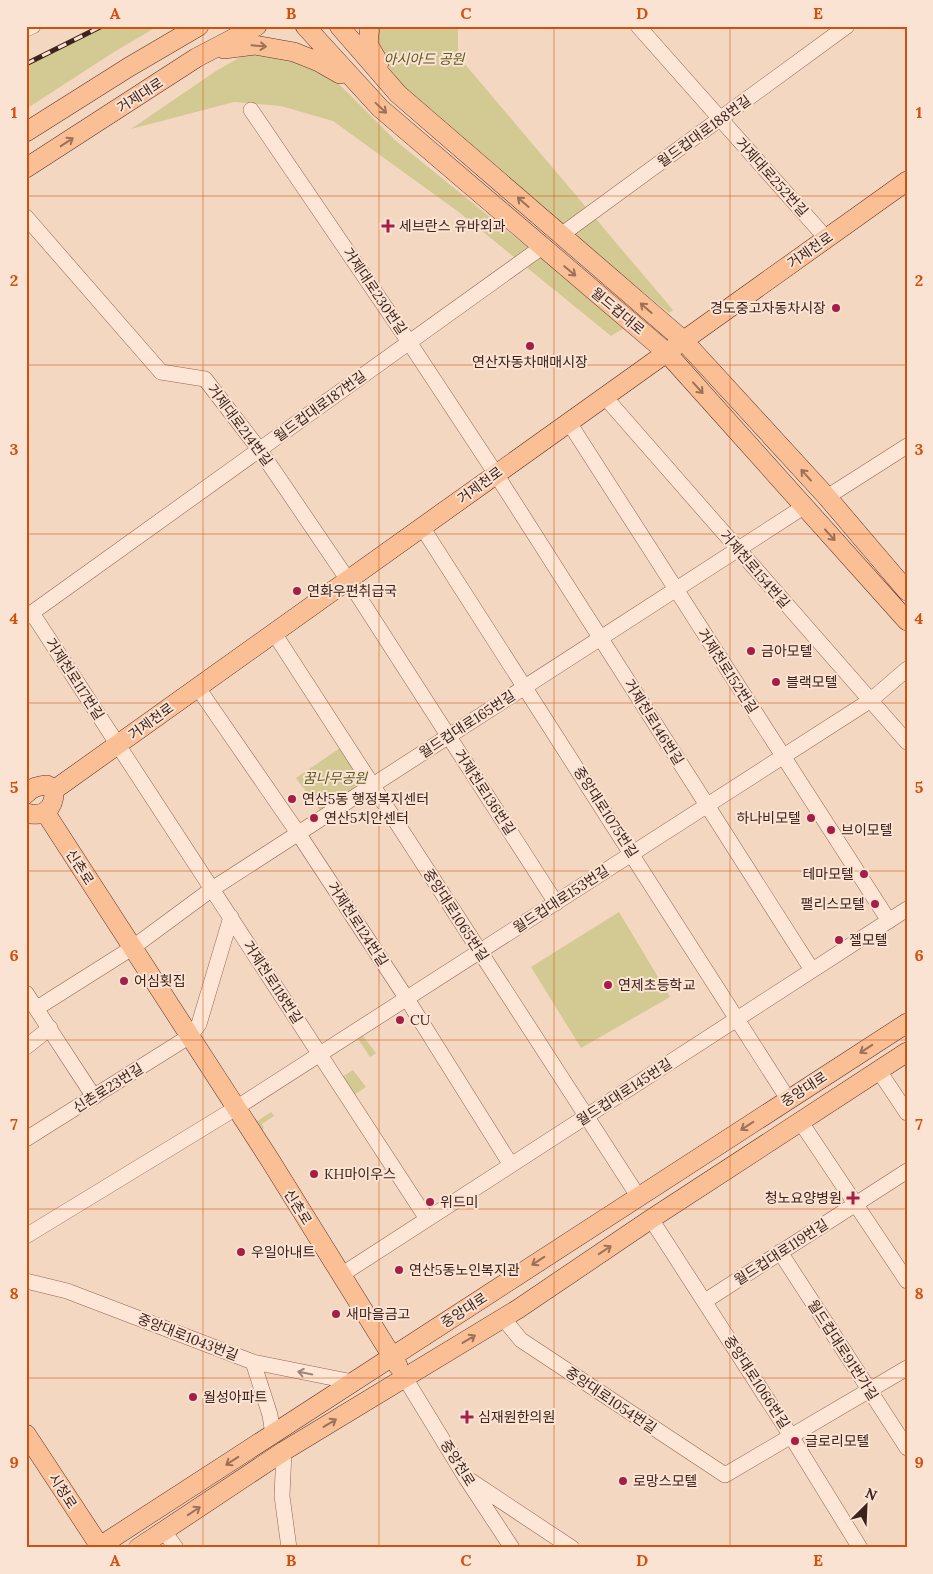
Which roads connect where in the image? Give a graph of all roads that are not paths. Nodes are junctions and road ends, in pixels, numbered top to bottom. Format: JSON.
{"nodes":[{"id":1,"x":33,"y":26,"type":"edge"},
{"id":2,"x":257,"y":26,"type":"edge"},
{"id":3,"x":305,"y":26,"type":"edge"},
{"id":4,"x":338,"y":26,"type":"edge"},
{"id":5,"x":370,"y":26,"type":"edge"},
{"id":6,"x":638,"y":26,"type":"edge"},
{"id":7,"x":847,"y":26,"type":"edge"},
{"id":8,"x":26,"y":29,"type":"edge"},
{"id":9,"x":185,"y":29,"type":"edge"},
{"id":10,"x":210,"y":51,"type":"junction"},
{"id":11,"x":356,"y":83,"type":"junction"},
{"id":12,"x":398,"y":94,"type":"junction"},
{"id":13,"x":251,"y":110,"type":"dead end"},
{"id":14,"x":720,"y":120,"type":"junction"},
{"id":15,"x":26,"y":132,"type":"edge"},
{"id":16,"x":26,"y":168,"type":"edge"},
{"id":17,"x":907,"y":181,"type":"edge"},
{"id":18,"x":26,"y":217,"type":"edge"},
{"id":19,"x":561,"y":235,"type":"junction"},
{"id":20,"x":826,"y":238,"type":"junction"},
{"id":21,"x":542,"y":246,"type":"junction"},
{"id":22,"x":683,"y":340,"type":"junction"},
{"id":23,"x":409,"y":342,"type":"junction"},
{"id":24,"x":666,"y":352,"type":"junction"},
{"id":25,"x":604,"y":396,"type":"junction"},
{"id":26,"x":568,"y":421,"type":"junction"},
{"id":27,"x":907,"y":446,"type":"edge"},
{"id":28,"x":259,"y":450,"type":"junction"},
{"id":29,"x":496,"y":474,"type":"junction"},
{"id":30,"x":826,"y":497,"type":"junction"},
{"id":31,"x":804,"y":506,"type":"junction"},
{"id":32,"x":422,"y":527,"type":"junction"},
{"id":33,"x":738,"y":549,"type":"junction"},
{"id":34,"x":348,"y":580,"type":"junction"},
{"id":35,"x":676,"y":589,"type":"junction"},
{"id":36,"x":907,"y":591,"type":"edge"},
{"id":37,"x":29,"y":615,"type":"edge"},
{"id":38,"x":907,"y":621,"type":"edge"},
{"id":39,"x":274,"y":633,"type":"junction"},
{"id":40,"x":601,"y":637,"type":"junction"},
{"id":41,"x":907,"y":669,"type":"edge"},
{"id":42,"x":525,"y":686,"type":"junction"},
{"id":43,"x":198,"y":688,"type":"junction"},
{"id":44,"x":871,"y":700,"type":"junction"},
{"id":45,"x":449,"y":736,"type":"junction"},
{"id":46,"x":907,"y":742,"type":"edge"},
{"id":47,"x":118,"y":745,"type":"junction"},
{"id":48,"x":783,"y":757,"type":"junction"},
{"id":49,"x":372,"y":785,"type":"junction"},
{"id":50,"x":27,"y":790,"type":"edge"},
{"id":51,"x":54,"y":790,"type":"junction"},
{"id":52,"x":707,"y":806,"type":"junction"},
{"id":53,"x":35,"y":812,"type":"edge"},
{"id":54,"x":298,"y":834,"type":"junction"},
{"id":55,"x":632,"y":853,"type":"junction"},
{"id":56,"x":212,"y":889,"type":"junction"},
{"id":57,"x":556,"y":903,"type":"junction"},
{"id":58,"x":907,"y":909,"type":"edge"},
{"id":59,"x":231,"y":917,"type":"junction"},
{"id":60,"x":889,"y":921,"type":"junction"},
{"id":61,"x":132,"y":948,"type":"junction"},
{"id":62,"x":480,"y":952,"type":"junction"},
{"id":63,"x":812,"y":970,"type":"junction"},
{"id":64,"x":26,"y":993,"type":"edge"},
{"id":65,"x":407,"y":999,"type":"junction"},
{"id":66,"x":37,"y":1008,"type":"junction"},
{"id":67,"x":736,"y":1019,"type":"junction"},
{"id":68,"x":907,"y":1023,"type":"edge"},
{"id":69,"x":50,"y":1028,"type":"junction"},
{"id":70,"x":190,"y":1036,"type":"junction"},
{"id":71,"x":26,"y":1047,"type":"edge"},
{"id":72,"x":907,"y":1052,"type":"edge"},
{"id":73,"x":320,"y":1054,"type":"junction"},
{"id":74,"x":879,"y":1071,"type":"junction"},
{"id":75,"x":94,"y":1097,"type":"junction"},
{"id":76,"x":788,"y":1099,"type":"junction"},
{"id":77,"x":236,"y":1108,"type":"junction"},
{"id":78,"x":907,"y":1113,"type":"edge"},
{"id":79,"x":586,"y":1116,"type":"junction"},
{"id":80,"x":800,"y":1121,"type":"junction"},
{"id":81,"x":26,"y":1139,"type":"edge"},
{"id":82,"x":511,"y":1165,"type":"junction"},
{"id":83,"x":907,"y":1170,"type":"edge"},
{"id":84,"x":638,"y":1196,"type":"junction"},
{"id":85,"x":856,"y":1204,"type":"junction"},
{"id":86,"x":427,"y":1219,"type":"junction"},
{"id":87,"x":652,"y":1219,"type":"junction"},
{"id":88,"x":26,"y":1236,"type":"edge"},
{"id":89,"x":780,"y":1252,"type":"junction"},
{"id":90,"x":341,"y":1275,"type":"junction"},
{"id":91,"x":26,"y":1281,"type":"edge"},
{"id":92,"x":907,"y":1282,"type":"edge"},
{"id":93,"x":705,"y":1301,"type":"junction"},
{"id":94,"x":503,"y":1318,"type":"junction"},
{"id":95,"x":391,"y":1357,"type":"junction"},
{"id":96,"x":252,"y":1362,"type":"junction"},
{"id":97,"x":907,"y":1368,"type":"edge"},
{"id":98,"x":405,"y":1378,"type":"junction"},
{"id":99,"x":352,"y":1382,"type":"junction"},
{"id":100,"x":869,"y":1390,"type":"junction"},
{"id":101,"x":26,"y":1434,"type":"edge"},
{"id":102,"x":272,"y":1434,"type":"junction"},
{"id":103,"x":791,"y":1436,"type":"junction"},
{"id":104,"x":907,"y":1448,"type":"edge"},
{"id":105,"x":284,"y":1452,"type":"junction"},
{"id":106,"x":466,"y":1478,"type":"junction"},
{"id":107,"x":164,"y":1531,"type":"junction"},
{"id":108,"x":99,"y":1547,"type":"edge"},
{"id":109,"x":138,"y":1548,"type":"edge"},
{"id":110,"x":176,"y":1548,"type":"edge"},
{"id":111,"x":289,"y":1548,"type":"edge"},
{"id":112,"x":512,"y":1548,"type":"edge"},
{"id":113,"x":572,"y":1548,"type":"edge"},
{"id":114,"x":860,"y":1548,"type":"edge"}],
"edges":[{"from":1,"to":8,"type":"street"},
{"from":2,"to":10,"type":"main road","name":"거제대로"},
{"from":3,"to":11,"type":"main road","name":"월드컵대로"},
{"from":4,"to":12,"type":"main road","name":"월드컵대로"},
{"from":5,"to":12,"type":"main road"},
{"from":6,"to":14,"type":"street","name":"거제대로252번길"},
{"from":7,"to":14,"type":"street","name":"월드컵대로188번길"},
{"from":9,"to":15,"type":"main road"},
{"from":10,"to":11,"type":"main road","one_way":true},
{"from":16,"to":10,"type":"main road","name":"거제대로","one_way":true},
{"from":11,"to":21,"type":"main road","name":"월드컵대로","one_way":true},
{"from":19,"to":12,"type":"main road","name":"월드컵대로","one_way":true},
{"from":13,"to":23,"type":"street","name":"거제대로230번길"},
{"from":14,"to":19,"type":"street","name":"월드컵대로188번길"},
{"from":14,"to":20,"type":"street","name":"거제대로252번길"},
{"from":17,"to":20,"type":"main road","name":"거제천로"},
{"from":18,"to":28,"type":"street","name":"거제대로214번길"},
{"from":22,"to":19,"type":"main road","name":"월드컵대로","one_way":true},
{"from":20,"to":22,"type":"main road","name":"거제천로"},
{"from":21,"to":23,"type":"street","name":"월드컵대로187번길"},
{"from":21,"to":24,"type":"main road","name":"월드컵대로","one_way":true},
{"from":22,"to":24,"type":"main road","name":"거제천로"},
{"from":30,"to":22,"type":"main road","name":"월드컵대로","one_way":true},
{"from":23,"to":28,"type":"street","name":"월드컵대로187번길"},
{"from":23,"to":29,"type":"street","name":"거제대로230번길"},
{"from":24,"to":25,"type":"main road","name":"거제천로"},
{"from":24,"to":31,"type":"main road","name":"월드컵대로","one_way":true},
{"from":25,"to":26,"type":"main road","name":"거제천로"},
{"from":25,"to":33,"type":"street","name":"거제천로154번길"},
{"from":26,"to":29,"type":"main road","name":"거제천로"},
{"from":26,"to":35,"type":"street","name":"거제천로152번길"},
{"from":27,"to":30,"type":"street"},
{"from":28,"to":34,"type":"street","name":"거제대로214번길"},
{"from":28,"to":37,"type":"street","name":"월드컵대로187번길"},
{"from":29,"to":32,"type":"main road","name":"거제천로"},
{"from":29,"to":40,"type":"street","name":"거제천로146번길"},
{"from":30,"to":36,"type":"main road","name":"월드컵대로"},
{"from":31,"to":33,"type":"street","name":"월드컵대로165번길"},
{"from":31,"to":38,"type":"main road","name":"월드컵대로","one_way":true},
{"from":32,"to":34,"type":"main road","name":"거제천로"},
{"from":32,"to":42,"type":"street","name":"중앙대로1075번길"},
{"from":33,"to":35,"type":"street","name":"월드컵대로165번길"},
{"from":33,"to":44,"type":"street","name":"거제천로154번길"},
{"from":34,"to":39,"type":"main road","name":"거제천로"},
{"from":34,"to":45,"type":"street","name":"거제천로136번길"},
{"from":35,"to":40,"type":"street","name":"월드컵대로165번길"},
{"from":35,"to":48,"type":"street","name":"거제천로152번길"},
{"from":37,"to":47,"type":"street","name":"거제천로117번길"},
{"from":39,"to":43,"type":"main road","name":"거제천로"},
{"from":39,"to":49,"type":"street","name":"중앙대로1065번길"},
{"from":40,"to":42,"type":"street","name":"월드컵대로165번길"},
{"from":40,"to":52,"type":"street","name":"거제천로146번길"},
{"from":41,"to":44,"type":"street","name":"월드컵대로153번길"},
{"from":42,"to":45,"type":"street","name":"월드컵대로165번길"},
{"from":42,"to":55,"type":"street","name":"중앙대로1075번길"},
{"from":43,"to":47,"type":"main road","name":"거제천로"},
{"from":43,"to":54,"type":"street","name":"거제천로124번길"},
{"from":44,"to":46,"type":"street","name":"거제천로154번길"},
{"from":44,"to":48,"type":"street","name":"월드컵대로153번길"},
{"from":45,"to":49,"type":"street","name":"월드컵대로165번길"},
{"from":45,"to":57,"type":"street","name":"거제천로136번길"},
{"from":47,"to":51,"type":"main road","name":"거제천로"},
{"from":47,"to":56,"type":"street","name":"거제천로118번길"},
{"from":48,"to":52,"type":"street","name":"월드컵대로153번길"},
{"from":48,"to":60,"type":"street","name":"거제천로152번길"},
{"from":49,"to":54,"type":"street","name":"월드컵대로165번길"},
{"from":49,"to":62,"type":"street","name":"중앙대로1065번길"},
{"from":50,"to":51,"type":"main road"},
{"from":51,"to":53,"type":"main road"},
{"from":52,"to":55,"type":"street","name":"월드컵대로153번길"},
{"from":52,"to":63,"type":"street","name":"거제천로146번길"},
{"from":53,"to":61,"type":"main road","name":"신촌로"},
{"from":54,"to":56,"type":"street","name":"월드컵대로165번길"},
{"from":54,"to":65,"type":"street","name":"거제천로124번길"},
{"from":55,"to":57,"type":"street","name":"월드컵대로153번길"},
{"from":55,"to":67,"type":"street","name":"중앙대로1075번길"},
{"from":56,"to":59,"type":"street","name":"거제천로118번길"},
{"from":56,"to":61,"type":"street","name":"월드컵대로165번길"},
{"from":57,"to":62,"type":"street","name":"월드컵대로153번길"},
{"from":58,"to":60,"type":"street","name":"월드컵대로145번길"},
{"from":59,"to":70,"type":"street"},
{"from":59,"to":73,"type":"street","name":"거제천로118번길"},
{"from":60,"to":63,"type":"street","name":"월드컵대로145번길"},
{"from":61,"to":66,"type":"street"},
{"from":61,"to":70,"type":"main road","name":"신촌로"},
{"from":62,"to":65,"type":"street","name":"월드컵대로153번길"},
{"from":62,"to":79,"type":"street","name":"중앙대로1065번길"},
{"from":63,"to":67,"type":"street","name":"월드컵대로145번길"},
{"from":64,"to":66,"type":"street"},
{"from":65,"to":73,"type":"street","name":"월드컵대로153번길"},
{"from":65,"to":82,"type":"street","name":"거제천로124번길"},
{"from":66,"to":69,"type":"street"},
{"from":67,"to":76,"type":"street","name":"중앙대로1075번길"},
{"from":67,"to":79,"type":"street","name":"월드컵대로145번길"},
{"from":68,"to":76,"type":"main road","name":"중앙대로","one_way":true},
{"from":69,"to":71,"type":"street"},
{"from":69,"to":75,"type":"street"},
{"from":70,"to":75,"type":"street","name":"신촌로23번길"},
{"from":70,"to":77,"type":"main road","name":"신촌로"},
{"from":72,"to":74,"type":"main road","name":"중앙대로"},
{"from":73,"to":77,"type":"street","name":"월드컵대로153번길"},
{"from":73,"to":86,"type":"street","name":"거제천로118번길"},
{"from":74,"to":78,"type":"street"},
{"from":74,"to":80,"type":"main road","name":"중앙대로"},
{"from":75,"to":81,"type":"street","name":"신촌로23번길"},
{"from":76,"to":84,"type":"main road","name":"중앙대로","one_way":true},
{"from":77,"to":88,"type":"street"},
{"from":77,"to":90,"type":"main road","name":"신촌로"},
{"from":79,"to":82,"type":"street","name":"월드컵대로145번길"},
{"from":79,"to":84,"type":"street","name":"중앙대로1065번길"},
{"from":80,"to":85,"type":"street"},
{"from":80,"to":87,"type":"main road","name":"중앙대로"},
{"from":82,"to":86,"type":"street","name":"월드컵대로145번길"},
{"from":83,"to":85,"type":"street","name":"월드컵대로119번길"},
{"from":84,"to":95,"type":"main road","name":"중앙대로","one_way":true},
{"from":85,"to":89,"type":"street","name":"월드컵대로119번길"},
{"from":85,"to":92,"type":"street"},
{"from":86,"to":90,"type":"street","name":"월드컵대로145번길"},
{"from":87,"to":93,"type":"street","name":"중앙대로1066번길"},
{"from":94,"to":87,"type":"main road","name":"중앙대로","one_way":true},
{"from":89,"to":93,"type":"street","name":"월드컵대로119번길"},
{"from":89,"to":100,"type":"street","name":"월드컵대로91번가길"},
{"from":90,"to":95,"type":"main road","name":"신촌로"},
{"from":91,"to":96,"type":"street","name":"중앙대로1043번길"},
{"from":93,"to":103,"type":"street","name":"중앙대로1066번길"},
{"from":98,"to":94,"type":"main road","name":"중앙대로","one_way":true},
{"from":94,"to":103,"type":"street","name":"중앙대로1054번길"},
{"from":95,"to":98,"type":"main road","name":"신촌로"},
{"from":95,"to":99,"type":"main road","name":"중앙대로"},
{"from":99,"to":96,"type":"street","name":"중앙대로1043번길","one_way":true},
{"from":96,"to":102,"type":"street"},
{"from":97,"to":100,"type":"street"},
{"from":105,"to":98,"type":"main road","name":"중앙대로","one_way":true},
{"from":98,"to":106,"type":"street","name":"중앙천로"},
{"from":99,"to":102,"type":"main road","name":"중앙대로"},
{"from":100,"to":103,"type":"street"},
{"from":100,"to":104,"type":"street","name":"월드컵대로91번가길"},
{"from":101,"to":108,"type":"main road","name":"시청로"},
{"from":102,"to":108,"type":"main road","name":"중앙대로","one_way":true},
{"from":103,"to":114,"type":"street","name":"중앙대로1066번길"},
{"from":107,"to":105,"type":"main road","name":"중앙대로","one_way":true},
{"from":105,"to":111,"type":"street"},
{"from":106,"to":112,"type":"street","name":"중앙천로"},
{"from":106,"to":113,"type":"street"},
{"from":107,"to":109,"type":"main road","name":"중앙대로"},
{"from":107,"to":110,"type":"street"}]}
